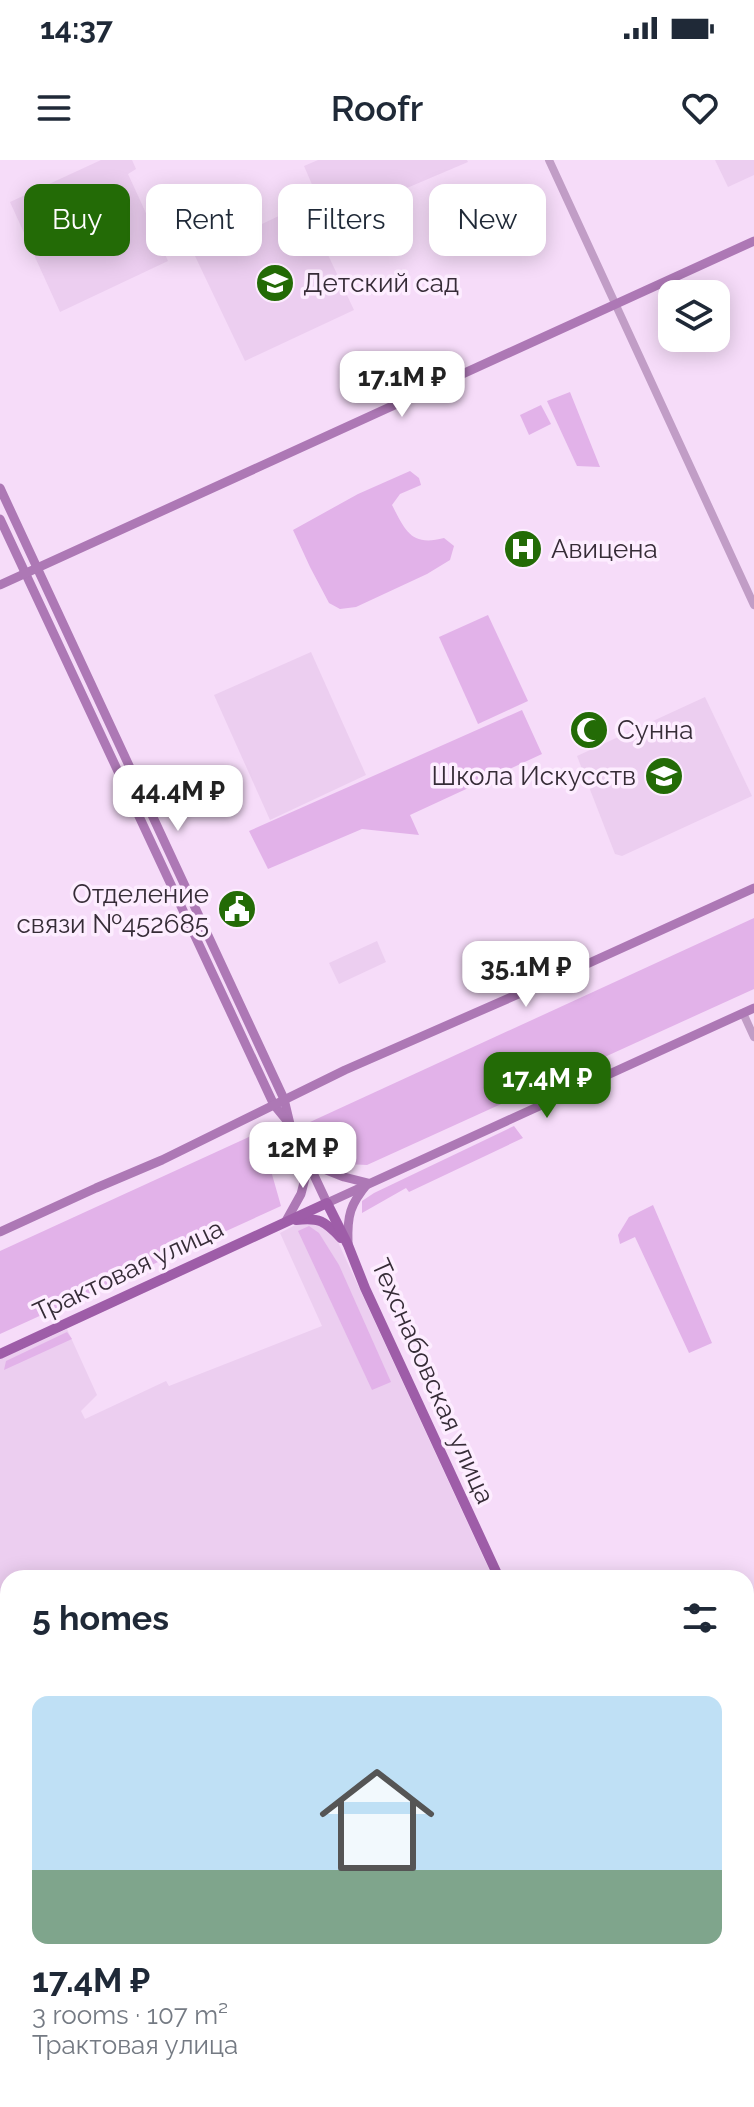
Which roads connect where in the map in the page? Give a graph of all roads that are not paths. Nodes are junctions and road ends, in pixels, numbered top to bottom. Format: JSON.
{"nodes":[{"id":1,"x":549,"y":160,"type":"edge"},
{"id":2,"x":754,"y":241,"type":"edge"},
{"id":3,"x":615,"y":304,"type":"junction"},
{"id":4,"x":0,"y":488,"type":"edge"},
{"id":5,"x":0,"y":519,"type":"edge"},
{"id":6,"x":37,"y":569,"type":"junction"},
{"id":7,"x":25,"y":574,"type":"junction"},
{"id":8,"x":0,"y":585,"type":"edge"},
{"id":9,"x":754,"y":605,"type":"edge"},
{"id":10,"x":754,"y":888,"type":"edge"},
{"id":11,"x":754,"y":1008,"type":"edge"},
{"id":12,"x":743,"y":1013,"type":"junction"},
{"id":13,"x":754,"y":1037,"type":"edge"},
{"id":14,"x":284,"y":1099,"type":"junction"},
{"id":15,"x":274,"y":1105,"type":"junction"},
{"id":16,"x":290,"y":1124,"type":"junction"},
{"id":17,"x":309,"y":1163,"type":"junction"},
{"id":18,"x":368,"y":1183,"type":"junction"},
{"id":19,"x":327,"y":1203,"type":"junction"},
{"id":20,"x":286,"y":1221,"type":"junction"},
{"id":21,"x":0,"y":1232,"type":"edge"},
{"id":22,"x":348,"y":1245,"type":"junction"},
{"id":23,"x":0,"y":1354,"type":"edge"},
{"id":24,"x":495,"y":1570,"type":"edge"}],
"edges":[{"from":1,"to":3,"type":"street"},
{"from":2,"to":3,"type":"main road"},
{"from":3,"to":6,"type":"main road"},
{"from":3,"to":9,"type":"street"},
{"from":4,"to":6,"type":"main road"},
{"from":5,"to":7,"type":"main road"},
{"from":6,"to":7,"type":"main road"},
{"from":6,"to":14,"type":"main road"},
{"from":7,"to":8,"type":"main road"},
{"from":7,"to":15,"type":"main road"},
{"from":10,"to":14,"type":"main road"},
{"from":11,"to":12,"type":"main road","name":"Трактовая улица"},
{"from":12,"to":13,"type":"street"},
{"from":12,"to":18,"type":"main road","name":"Трактовая улица"},
{"from":14,"to":15,"type":"main road"},
{"from":14,"to":16,"type":"main road"},
{"from":15,"to":16,"type":"main road"},
{"from":15,"to":21,"type":"main road"},
{"from":16,"to":17,"type":"main road"},
{"from":17,"to":18,"type":"main road"},
{"from":17,"to":19,"type":"main road"},
{"from":17,"to":20,"type":"main road"},
{"from":18,"to":19,"type":"main road","name":"Трактовая улица"},
{"from":18,"to":22,"type":"main road"},
{"from":19,"to":20,"type":"main road","name":"Трактовая улица"},
{"from":19,"to":22,"type":"main road","name":"Техснабовская улица"},
{"from":20,"to":22,"type":"main road"},
{"from":20,"to":23,"type":"main road","name":"Трактовая улица"},
{"from":22,"to":24,"type":"main road","name":"Техснабовская улица"}]}
